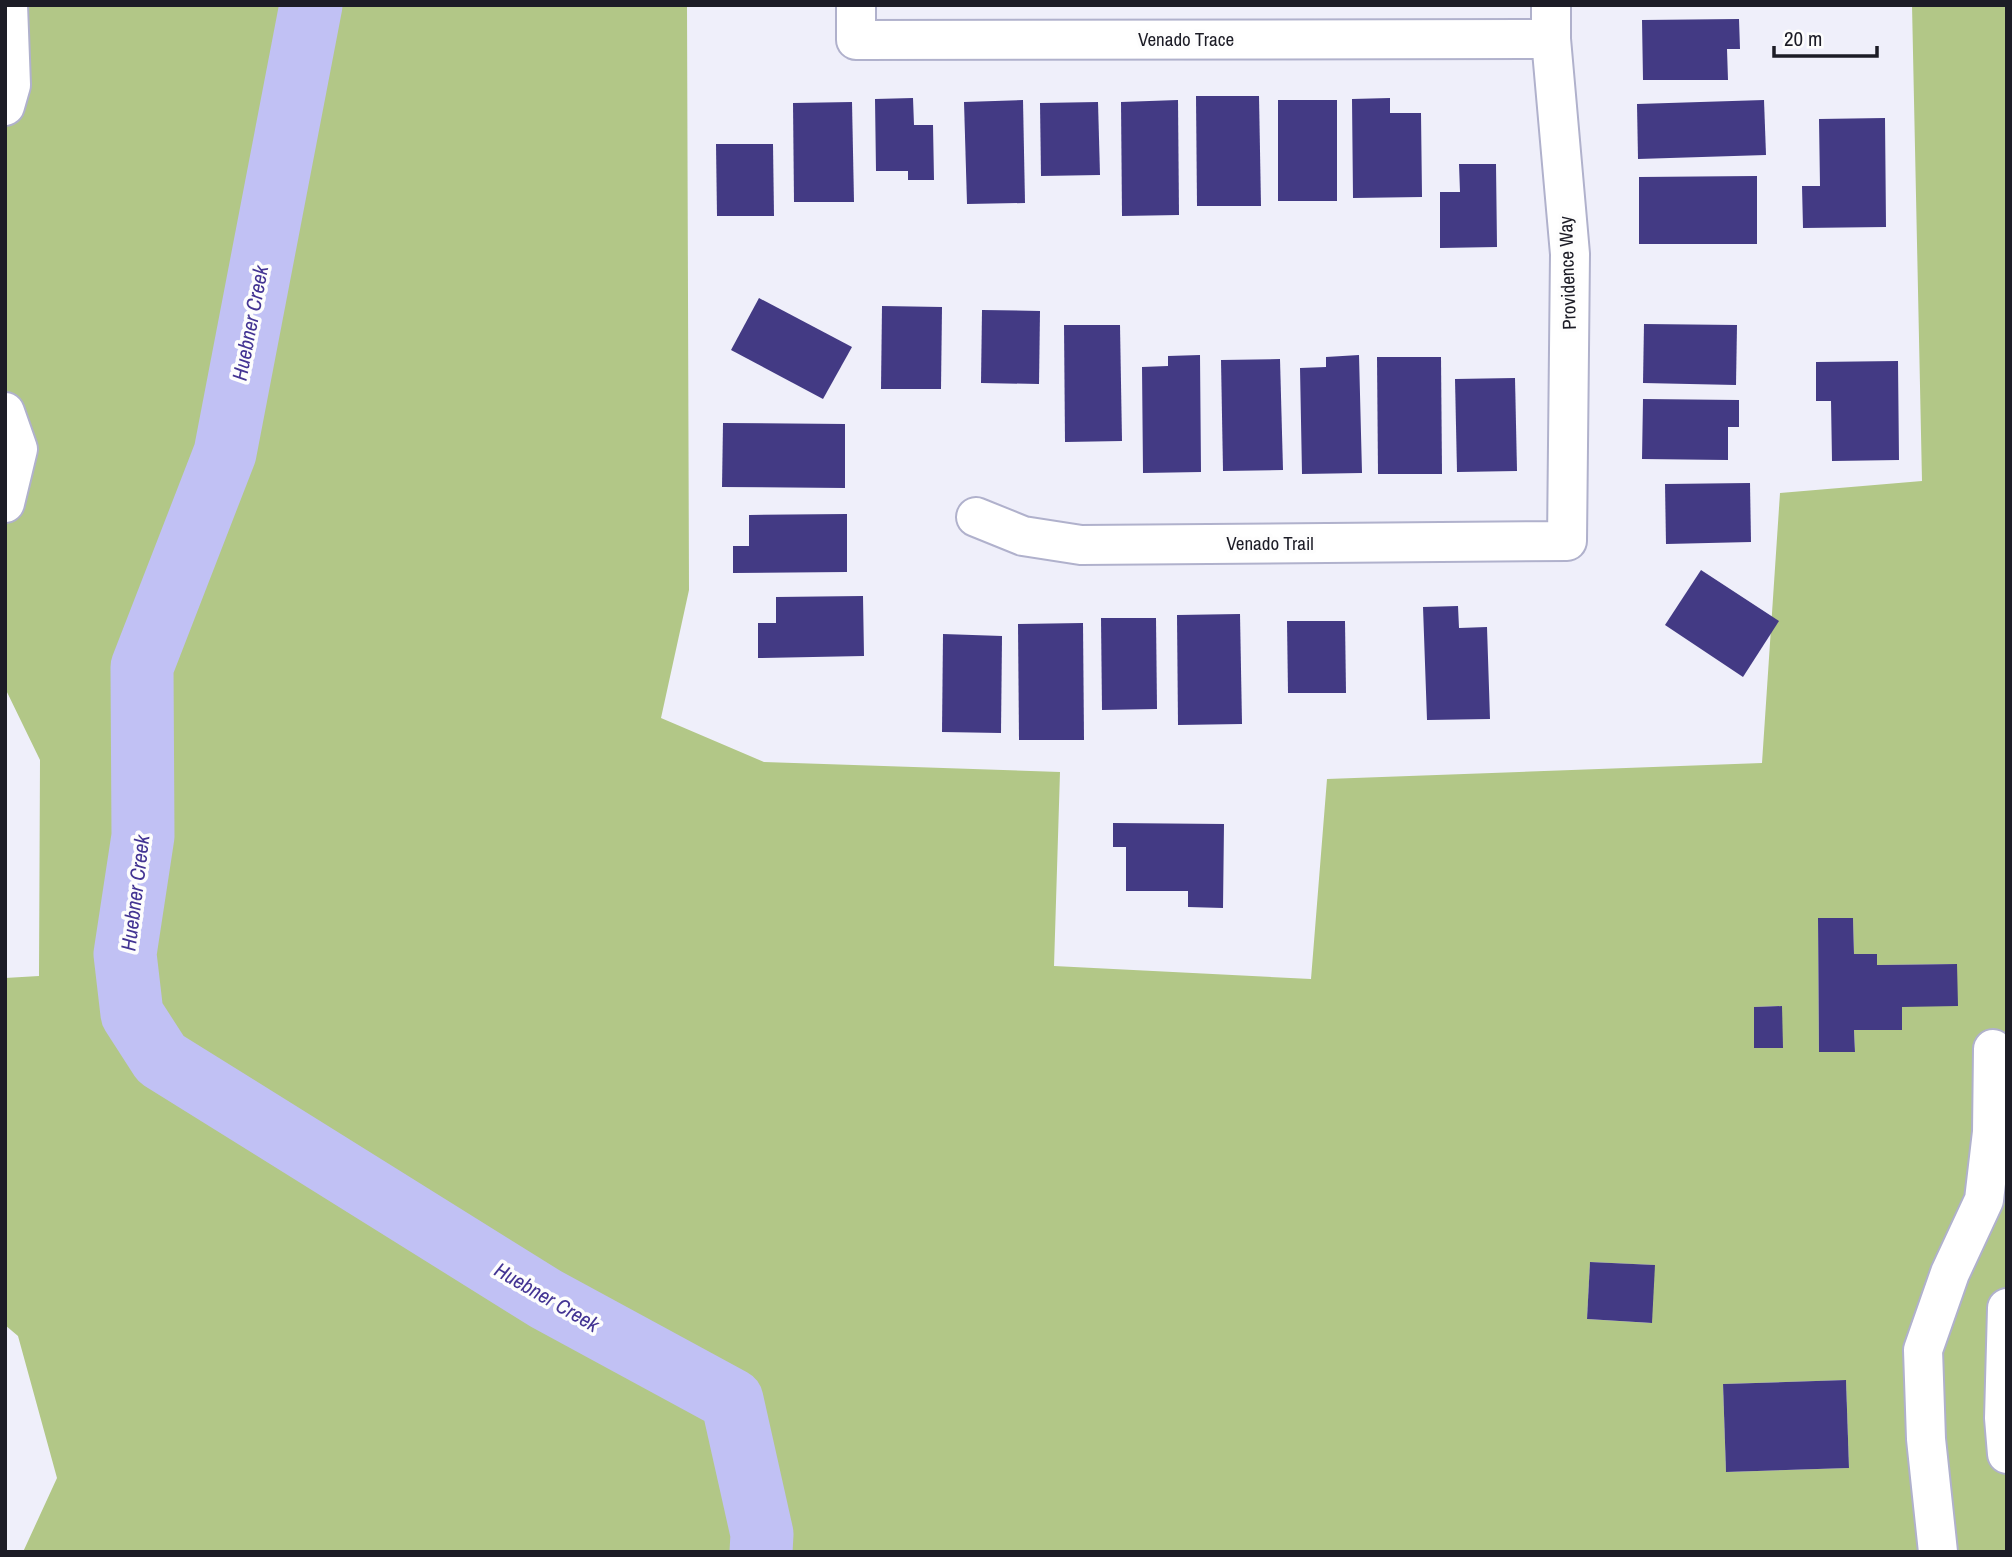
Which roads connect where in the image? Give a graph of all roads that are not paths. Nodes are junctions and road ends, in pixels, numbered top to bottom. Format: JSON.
{"nodes":[{"id":1,"x":8,"y":5,"type":"edge"},
{"id":2,"x":856,"y":5,"type":"edge"},
{"id":3,"x":1551,"y":22,"type":"edge"},
{"id":4,"x":5,"y":106,"type":"edge"},
{"id":5,"x":5,"y":412,"type":"edge"},
{"id":6,"x":5,"y":503,"type":"edge"},
{"id":7,"x":976,"y":517,"type":"dead end"},
{"id":8,"x":1567,"y":541,"type":"joint"},
{"id":9,"x":1993,"y":1049,"type":"dead end"},
{"id":10,"x":1988,"y":1164,"type":"junction"},
{"id":11,"x":2007,"y":1216,"type":"edge"},
{"id":12,"x":2007,"y":1307,"type":"edge"},
{"id":13,"x":2007,"y":1454,"type":"edge"},
{"id":14,"x":1938,"y":1552,"type":"edge"}],
"edges":[{"from":1,"to":4,"type":"street"},
{"from":2,"to":3,"type":"street","name":"Venado Trace"},
{"from":3,"to":8,"type":"street","name":"Providence Way"},
{"from":5,"to":6,"type":"street"},
{"from":7,"to":8,"type":"street","name":"Venado Trail"},
{"from":9,"to":10,"type":"street"},
{"from":10,"to":11,"type":"street"},
{"from":10,"to":14,"type":"street"},
{"from":12,"to":13,"type":"street"}]}
